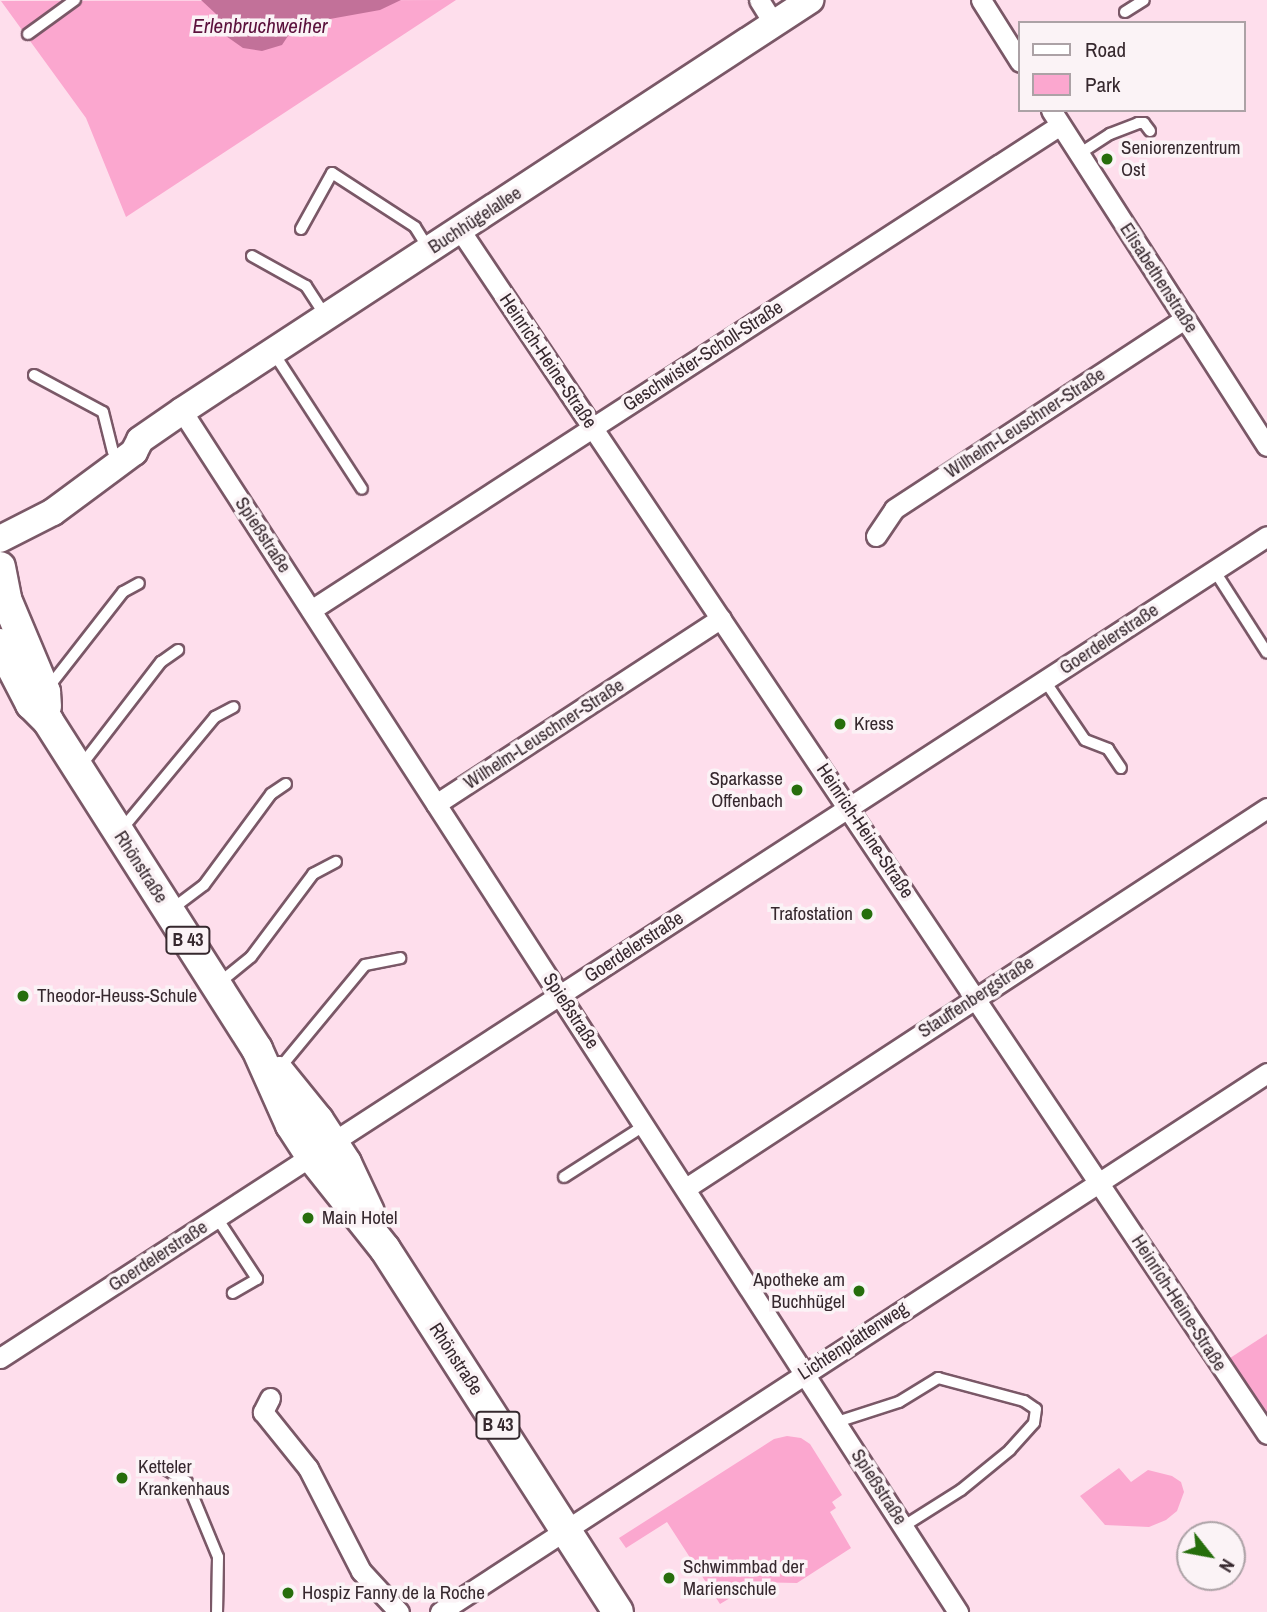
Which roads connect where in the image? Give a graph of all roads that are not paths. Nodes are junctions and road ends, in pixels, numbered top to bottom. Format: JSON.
{"nodes":[{"id":1,"x":75,"y":0,"type":"edge"},
{"id":2,"x":759,"y":0,"type":"edge"},
{"id":3,"x":810,"y":0,"type":"edge"},
{"id":4,"x":981,"y":0,"type":"edge"},
{"id":5,"x":1144,"y":0,"type":"edge"},
{"id":6,"x":1125,"y":12,"type":"dead end"},
{"id":7,"x":774,"y":24,"type":"junction"},
{"id":8,"x":28,"y":34,"type":"dead end"},
{"id":9,"x":1018,"y":59,"type":"edge"},
{"id":10,"x":1056,"y":118,"type":"edge"},
{"id":11,"x":1150,"y":131,"type":"dead end"},
{"id":12,"x":1079,"y":154,"type":"junction"},
{"id":13,"x":301,"y":229,"type":"dead end"},
{"id":14,"x":460,"y":230,"type":"junction"},
{"id":15,"x":430,"y":249,"type":"junction"},
{"id":16,"x":253,"y":256,"type":"dead end"},
{"id":17,"x":326,"y":317,"type":"junction"},
{"id":18,"x":1184,"y":319,"type":"junction"},
{"id":19,"x":273,"y":352,"type":"junction"},
{"id":20,"x":34,"y":375,"type":"dead end"},
{"id":21,"x":182,"y":411,"type":"junction"},
{"id":22,"x":593,"y":427,"type":"junction"},
{"id":23,"x":140,"y":440,"type":"junction"},
{"id":24,"x":1267,"y":446,"type":"edge"},
{"id":25,"x":113,"y":452,"type":"junction"},
{"id":26,"x":362,"y":489,"type":"dead end"},
{"id":27,"x":0,"y":520,"type":"edge"},
{"id":28,"x":876,"y":536,"type":"dead end"},
{"id":29,"x":1267,"y":536,"type":"edge"},
{"id":30,"x":0,"y":539,"type":"edge"},
{"id":31,"x":0,"y":567,"type":"edge"},
{"id":32,"x":1214,"y":570,"type":"junction"},
{"id":33,"x":139,"y":583,"type":"dead end"},
{"id":34,"x":311,"y":610,"type":"junction"},
{"id":35,"x":721,"y":618,"type":"junction"},
{"id":36,"x":0,"y":644,"type":"edge"},
{"id":37,"x":178,"y":650,"type":"dead end"},
{"id":38,"x":1267,"y":653,"type":"edge"},
{"id":39,"x":1045,"y":681,"type":"junction"},
{"id":40,"x":46,"y":706,"type":"junction"},
{"id":41,"x":234,"y":707,"type":"dead end"},
{"id":42,"x":1121,"y":768,"type":"dead end"},
{"id":43,"x":79,"y":769,"type":"junction"},
{"id":44,"x":286,"y":784,"type":"dead end"},
{"id":45,"x":436,"y":804,"type":"junction"},
{"id":46,"x":850,"y":808,"type":"junction"},
{"id":47,"x":1267,"y":808,"type":"edge"},
{"id":48,"x":119,"y":832,"type":"junction"},
{"id":49,"x":336,"y":862,"type":"dead end"},
{"id":50,"x":169,"y":911,"type":"junction"},
{"id":51,"x":400,"y":958,"type":"dead end"},
{"id":52,"x":217,"y":985,"type":"junction"},
{"id":53,"x":560,"y":994,"type":"junction"},
{"id":54,"x":976,"y":997,"type":"junction"},
{"id":55,"x":257,"y":1049,"type":"junction"},
{"id":56,"x":278,"y":1071,"type":"junction"},
{"id":57,"x":1267,"y":1073,"type":"edge"},
{"id":58,"x":645,"y":1125,"type":"junction"},
{"id":59,"x":322,"y":1149,"type":"junction"},
{"id":60,"x":564,"y":1177,"type":"dead end"},
{"id":61,"x":1100,"y":1182,"type":"junction"},
{"id":62,"x":686,"y":1188,"type":"junction"},
{"id":63,"x":217,"y":1218,"type":"junction"},
{"id":64,"x":233,"y":1293,"type":"dead end"},
{"id":65,"x":0,"y":1358,"type":"edge"},
{"id":66,"x":806,"y":1372,"type":"junction"},
{"id":67,"x":270,"y":1398,"type":"dead end"},
{"id":68,"x":837,"y":1422,"type":"junction"},
{"id":69,"x":1267,"y":1434,"type":"edge"},
{"id":70,"x":167,"y":1470,"type":"dead end"},
{"id":71,"x":904,"y":1527,"type":"junction"},
{"id":72,"x":566,"y":1530,"type":"junction"},
{"id":73,"x":217,"y":1612,"type":"edge"},
{"id":74,"x":399,"y":1612,"type":"edge"},
{"id":75,"x":440,"y":1612,"type":"edge"},
{"id":76,"x":618,"y":1612,"type":"edge"},
{"id":77,"x":958,"y":1612,"type":"edge"}],
"edges":[{"from":1,"to":8,"type":"lane"},
{"from":2,"to":7,"type":"street"},
{"from":3,"to":7,"type":"street","name":"Buchhügelallee"},
{"from":4,"to":9,"type":"street"},
{"from":5,"to":6,"type":"lane"},
{"from":7,"to":14,"type":"street","name":"Buchhügelallee"},
{"from":10,"to":12,"type":"street","name":"Elisabethenstraße"},
{"from":10,"to":22,"type":"street","name":"Geschwister-Scholl-Straße"},
{"from":11,"to":12,"type":"lane"},
{"from":12,"to":18,"type":"street","name":"Elisabethenstraße"},
{"from":13,"to":15,"type":"lane"},
{"from":14,"to":15,"type":"street","name":"Buchhügelallee"},
{"from":14,"to":22,"type":"street","name":"Heinrich-Heine-Straße"},
{"from":15,"to":17,"type":"street","name":"Buchhügelallee"},
{"from":16,"to":17,"type":"lane"},
{"from":17,"to":19,"type":"street","name":"Buchhügelallee"},
{"from":18,"to":24,"type":"street","name":"Elisabethenstraße"},
{"from":18,"to":28,"type":"street","name":"Wilhelm-Leuschner-Straße"},
{"from":19,"to":21,"type":"street","name":"Buchhügelallee"},
{"from":19,"to":26,"type":"lane"},
{"from":20,"to":25,"type":"lane"},
{"from":21,"to":23,"type":"street","name":"Buchhügelallee"},
{"from":21,"to":34,"type":"street","name":"Spießstraße"},
{"from":22,"to":34,"type":"street","name":"Geschwister-Scholl-Straße"},
{"from":22,"to":35,"type":"street","name":"Heinrich-Heine-Straße"},
{"from":23,"to":25,"type":"street","name":"Buchhügelallee"},
{"from":23,"to":30,"type":"street","name":"Buchhügelallee"},
{"from":25,"to":27,"type":"street","name":"Buchhügelallee"},
{"from":29,"to":32,"type":"street","name":"Goerdelerstraße"},
{"from":31,"to":40,"type":"main road","name":"Rhönstraße","number":"B 43"},
{"from":32,"to":38,"type":"lane"},
{"from":32,"to":39,"type":"street","name":"Goerdelerstraße"},
{"from":33,"to":40,"type":"lane"},
{"from":34,"to":45,"type":"street","name":"Spießstraße"},
{"from":35,"to":45,"type":"street","name":"Wilhelm-Leuschner-Straße"},
{"from":35,"to":46,"type":"street","name":"Heinrich-Heine-Straße"},
{"from":36,"to":40,"type":"main road","name":"Rhönstraße","number":"B 43"},
{"from":37,"to":43,"type":"lane"},
{"from":39,"to":42,"type":"lane"},
{"from":39,"to":46,"type":"street","name":"Goerdelerstraße"},
{"from":40,"to":43,"type":"main road","name":"Rhönstraße","number":"B 43"},
{"from":41,"to":48,"type":"lane"},
{"from":43,"to":48,"type":"main road","name":"Rhönstraße","number":"B 43"},
{"from":44,"to":50,"type":"lane"},
{"from":45,"to":53,"type":"street","name":"Spießstraße"},
{"from":46,"to":53,"type":"street","name":"Goerdelerstraße"},
{"from":46,"to":54,"type":"street","name":"Heinrich-Heine-Straße"},
{"from":47,"to":54,"type":"street","name":"Stauffenbergstraße"},
{"from":48,"to":50,"type":"main road","name":"Rhönstraße","number":"B 43"},
{"from":49,"to":52,"type":"lane"},
{"from":50,"to":52,"type":"main road","name":"Rhönstraße","number":"B 43"},
{"from":51,"to":56,"type":"lane"},
{"from":52,"to":55,"type":"main road","name":"Rhönstraße","number":"B 43"},
{"from":53,"to":58,"type":"street","name":"Spießstraße"},
{"from":53,"to":59,"type":"street","name":"Goerdelerstraße"},
{"from":54,"to":61,"type":"street","name":"Heinrich-Heine-Straße"},
{"from":54,"to":62,"type":"street","name":"Stauffenbergstraße"},
{"from":55,"to":56,"type":"main road","name":"Rhönstraße","number":"B 43"},
{"from":55,"to":59,"type":"main road","name":"Rhönstraße","number":"B 43"},
{"from":56,"to":59,"type":"main road","name":"Rhönstraße","number":"B 43"},
{"from":57,"to":61,"type":"street","name":"Lichtenplattenweg"},
{"from":58,"to":60,"type":"lane"},
{"from":58,"to":62,"type":"street","name":"Spießstraße"},
{"from":59,"to":63,"type":"street","name":"Goerdelerstraße"},
{"from":59,"to":72,"type":"main road","name":"Rhönstraße","number":"B 43"},
{"from":61,"to":66,"type":"street","name":"Lichtenplattenweg"},
{"from":61,"to":69,"type":"street","name":"Heinrich-Heine-Straße"},
{"from":62,"to":66,"type":"street","name":"Spießstraße"},
{"from":63,"to":64,"type":"lane"},
{"from":63,"to":65,"type":"street","name":"Goerdelerstraße"},
{"from":66,"to":68,"type":"street","name":"Spießstraße"},
{"from":66,"to":72,"type":"street","name":"Lichtenplattenweg"},
{"from":67,"to":74,"type":"street"},
{"from":68,"to":71,"type":"street","name":"Spießstraße"},
{"from":68,"to":71,"type":"lane"},
{"from":70,"to":73,"type":"lane"},
{"from":71,"to":77,"type":"street","name":"Spießstraße"},
{"from":72,"to":75,"type":"street","name":"Lichtenplattenweg"},
{"from":72,"to":76,"type":"main road","name":"Rhönstraße","number":"B 43"}]}
